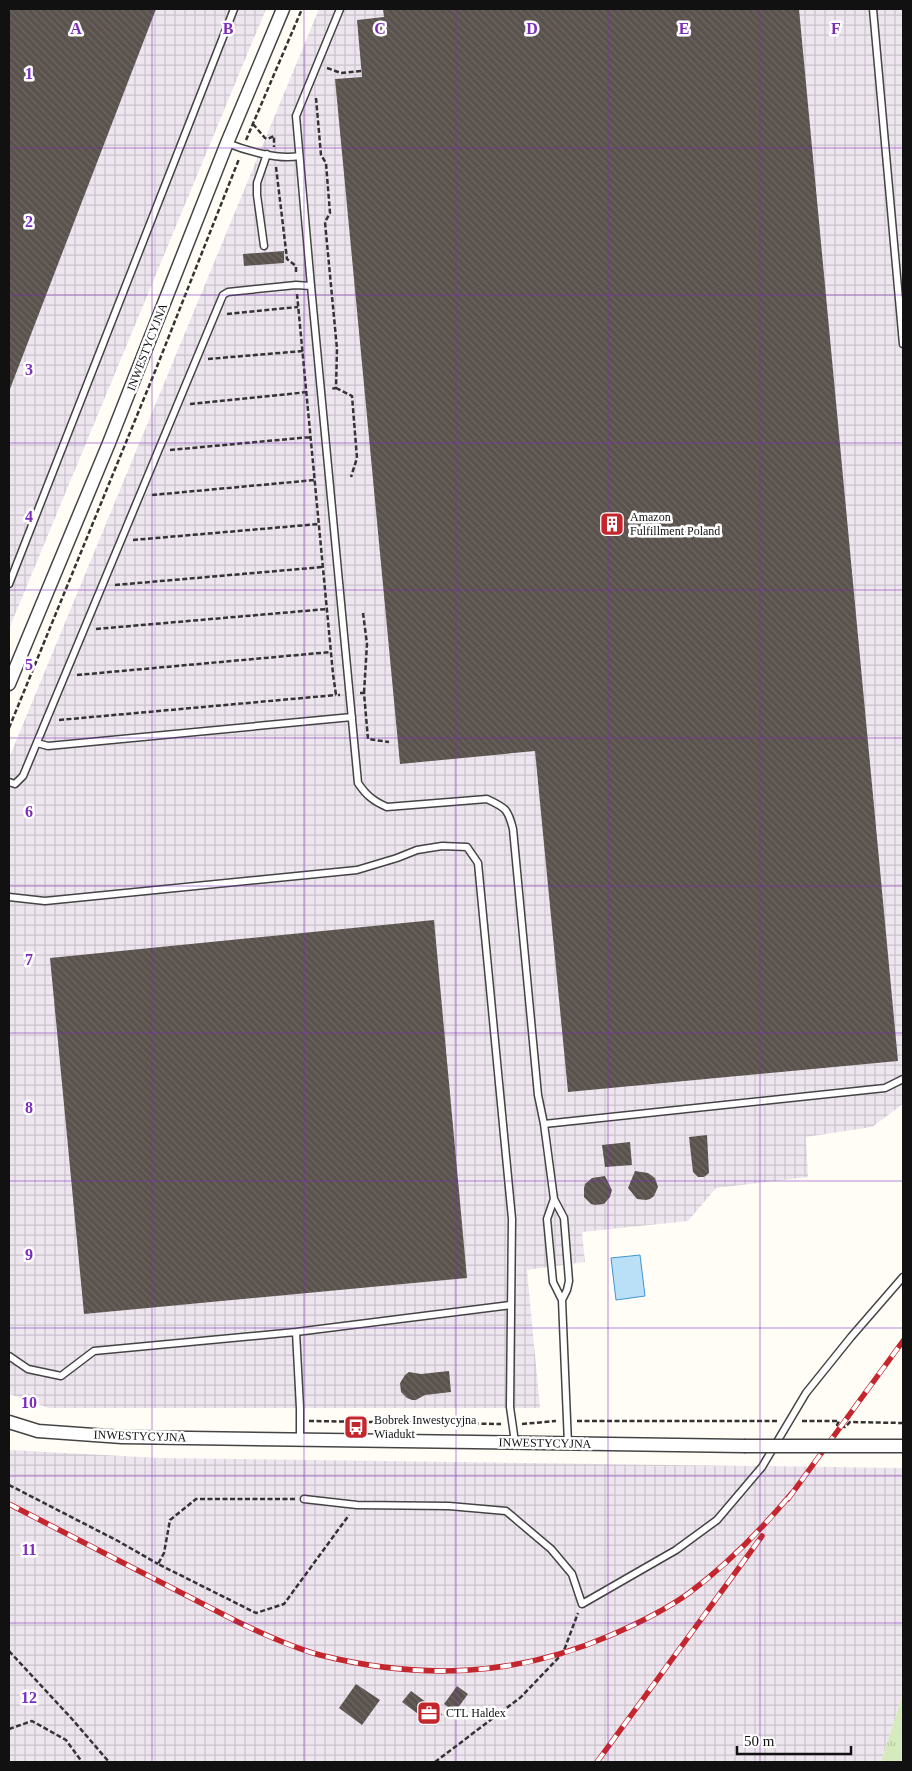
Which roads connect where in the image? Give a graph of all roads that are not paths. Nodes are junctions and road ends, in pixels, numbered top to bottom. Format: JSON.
{"nodes":[{"id":1,"x":234,"y":9,"type":"edge"},
{"id":2,"x":283,"y":9,"type":"edge"},
{"id":3,"x":340,"y":9,"type":"edge"},
{"id":4,"x":873,"y":9,"type":"edge"},
{"id":5,"x":227,"y":143,"type":"junction"},
{"id":6,"x":268,"y":154,"type":"junction"},
{"id":7,"x":299,"y":156,"type":"junction"},
{"id":8,"x":264,"y":246,"type":"dead end"},
{"id":9,"x":311,"y":286,"type":"junction"},
{"id":10,"x":903,"y":344,"type":"edge"},
{"id":11,"x":9,"y":584,"type":"edge"},
{"id":12,"x":9,"y":684,"type":"edge"},
{"id":13,"x":352,"y":718,"type":"junction"},
{"id":14,"x":37,"y":743,"type":"junction"},
{"id":15,"x":9,"y":782,"type":"edge"},
{"id":16,"x":9,"y":896,"type":"edge"},
{"id":17,"x":903,"y":1079,"type":"edge"},
{"id":18,"x":544,"y":1124,"type":"junction"},
{"id":19,"x":554,"y":1199,"type":"junction"},
{"id":20,"x":903,"y":1277,"type":"edge"},
{"id":21,"x":562,"y":1300,"type":"junction"},
{"id":22,"x":511,"y":1305,"type":"junction"},
{"id":23,"x":296,"y":1332,"type":"junction"},
{"id":24,"x":9,"y":1356,"type":"edge"},
{"id":25,"x":9,"y":1422,"type":"edge"},
{"id":26,"x":300,"y":1440,"type":"junction"},
{"id":27,"x":514,"y":1442,"type":"junction"},
{"id":28,"x":568,"y":1444,"type":"junction"},
{"id":29,"x":903,"y":1446,"type":"edge"},
{"id":30,"x":304,"y":1499,"type":"road end"}],
"edges":[{"from":1,"to":11,"type":"lane"},
{"from":2,"to":5,"type":"street","name":"INWESTYCYJNA"},
{"from":3,"to":7,"type":"lane"},
{"from":4,"to":10,"type":"lane"},
{"from":5,"to":6,"type":"lane"},
{"from":5,"to":12,"type":"street","name":"INWESTYCYJNA"},
{"from":6,"to":7,"type":"lane"},
{"from":6,"to":8,"type":"lane"},
{"from":7,"to":9,"type":"lane"},
{"from":9,"to":13,"type":"lane"},
{"from":9,"to":14,"type":"lane"},
{"from":13,"to":14,"type":"lane"},
{"from":13,"to":18,"type":"lane"},
{"from":14,"to":15,"type":"lane"},
{"from":16,"to":22,"type":"lane"},
{"from":17,"to":18,"type":"lane"},
{"from":18,"to":19,"type":"lane"},
{"from":19,"to":21,"type":"lane"},
{"from":19,"to":21,"type":"lane"},
{"from":20,"to":30,"type":"lane"},
{"from":21,"to":28,"type":"lane"},
{"from":22,"to":23,"type":"lane"},
{"from":22,"to":27,"type":"lane"},
{"from":23,"to":24,"type":"lane"},
{"from":23,"to":26,"type":"lane"},
{"from":25,"to":26,"type":"street","name":"INWESTYCYJNA"},
{"from":26,"to":27,"type":"street","name":"INWESTYCYJNA"},
{"from":27,"to":28,"type":"street","name":"INWESTYCYJNA"},
{"from":28,"to":29,"type":"street","name":"INWESTYCYJNA","bridge":true}]}
